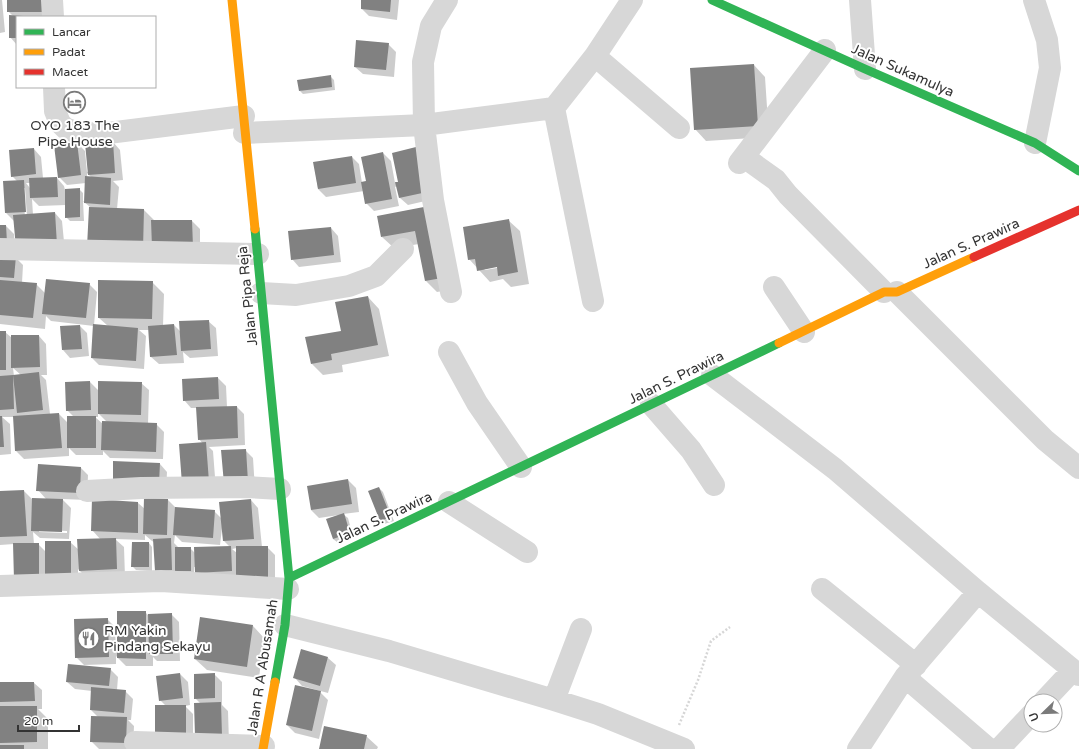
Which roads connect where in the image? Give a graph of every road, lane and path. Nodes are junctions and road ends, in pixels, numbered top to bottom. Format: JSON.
{"nodes":[{"id":1,"x":52,"y":0,"type":"edge"},
{"id":2,"x":232,"y":0,"type":"edge"},
{"id":3,"x":447,"y":0,"type":"edge"},
{"id":4,"x":632,"y":0,"type":"edge"},
{"id":5,"x":712,"y":0,"type":"edge"},
{"id":6,"x":860,"y":0,"type":"edge"},
{"id":7,"x":1034,"y":0,"type":"edge"},
{"id":8,"x":53,"y":16,"type":"edge"},
{"id":9,"x":825,"y":50,"type":"junction"},
{"id":10,"x":595,"y":56,"type":"junction"},
{"id":11,"x":865,"y":69,"type":"junction"},
{"id":12,"x":54,"y":88,"type":"edge"},
{"id":13,"x":554,"y":108,"type":"junction"},
{"id":14,"x":244,"y":125,"type":"junction"},
{"id":15,"x":424,"y":125,"type":"junction"},
{"id":16,"x":679,"y":128,"type":"dead end"},
{"id":17,"x":1035,"y":143,"type":"junction"},
{"id":18,"x":1079,"y":171,"type":"edge"},
{"id":19,"x":1079,"y":210,"type":"edge"},
{"id":20,"x":0,"y":249,"type":"edge"},
{"id":21,"x":403,"y":250,"type":"dead end"},
{"id":22,"x":258,"y":254,"type":"junction"},
{"id":23,"x":774,"y":287,"type":"dead end"},
{"id":24,"x":451,"y":292,"type":"dead end"},
{"id":25,"x":891,"y":292,"type":"junction"},
{"id":26,"x":261,"y":293,"type":"junction"},
{"id":27,"x":593,"y":301,"type":"dead end"},
{"id":28,"x":804,"y":332,"type":"junction"},
{"id":29,"x":449,"y":352,"type":"dead end"},
{"id":30,"x":712,"y":375,"type":"junction"},
{"id":31,"x":652,"y":404,"type":"junction"},
{"id":32,"x":521,"y":467,"type":"junction"},
{"id":33,"x":1079,"y":468,"type":"edge"},
{"id":34,"x":714,"y":485,"type":"dead end"},
{"id":35,"x":280,"y":489,"type":"junction"},
{"id":36,"x":87,"y":491,"type":"dead end"},
{"id":37,"x":449,"y":502,"type":"junction"},
{"id":38,"x":527,"y":552,"type":"dead end"},
{"id":39,"x":288,"y":583,"type":"junction"},
{"id":40,"x":0,"y":586,"type":"edge"},
{"id":41,"x":822,"y":589,"type":"dead end"},
{"id":42,"x":978,"y":592,"type":"junction"},
{"id":43,"x":285,"y":625,"type":"junction"},
{"id":44,"x":730,"y":627,"type":"dead end"},
{"id":45,"x":581,"y":629,"type":"dead end"},
{"id":46,"x":910,"y":671,"type":"junction"},
{"id":47,"x":1076,"y":672,"type":"edge"},
{"id":48,"x":1053,"y":693,"type":"edge"},
{"id":49,"x":554,"y":700,"type":"junction"},
{"id":50,"x":1023,"y":724,"type":"edge"},
{"id":51,"x":135,"y":742,"type":"dead end"},
{"id":52,"x":677,"y":746,"type":"edge"},
{"id":53,"x":264,"y":747,"type":"edge"},
{"id":54,"x":858,"y":749,"type":"edge"},
{"id":55,"x":989,"y":749,"type":"edge"},
{"id":56,"x":999,"y":749,"type":"edge"}],
"edges":[{"from":1,"to":8,"type":"street"},
{"from":2,"to":14,"type":"street","name":"Jalan Pipa Reja"},
{"from":3,"to":15,"type":"street"},
{"from":4,"to":10,"type":"street"},
{"from":5,"to":9,"type":"street","name":"Jalan Sukamulya"},
{"from":6,"to":11,"type":"street"},
{"from":7,"to":17,"type":"street"},
{"from":9,"to":11,"type":"street","name":"Jalan Sukamulya"},
{"from":9,"to":25,"type":"street"},
{"from":10,"to":13,"type":"street"},
{"from":10,"to":16,"type":"street"},
{"from":11,"to":17,"type":"street","name":"Jalan Sukamulya"},
{"from":12,"to":14,"type":"street"},
{"from":13,"to":15,"type":"street"},
{"from":13,"to":27,"type":"street"},
{"from":14,"to":15,"type":"street"},
{"from":14,"to":22,"type":"street","name":"Jalan Pipa Reja"},
{"from":15,"to":24,"type":"street"},
{"from":17,"to":18,"type":"street","name":"Jalan Sukamulya"},
{"from":19,"to":25,"type":"street","name":"Jalan S. Prawira"},
{"from":20,"to":22,"type":"street"},
{"from":21,"to":26,"type":"street"},
{"from":22,"to":26,"type":"street","name":"Jalan Pipa Reja"},
{"from":23,"to":28,"type":"street"},
{"from":25,"to":28,"type":"street","name":"Jalan S. Prawira"},
{"from":25,"to":33,"type":"street"},
{"from":26,"to":35,"type":"street","name":"Jalan Pipa Reja"},
{"from":28,"to":30,"type":"street","name":"Jalan S. Prawira"},
{"from":29,"to":32,"type":"street"},
{"from":30,"to":31,"type":"street","name":"Jalan S. Prawira"},
{"from":30,"to":42,"type":"street"},
{"from":31,"to":32,"type":"street","name":"Jalan S. Prawira"},
{"from":31,"to":34,"type":"street"},
{"from":32,"to":37,"type":"street","name":"Jalan S. Prawira"},
{"from":35,"to":36,"type":"street"},
{"from":35,"to":39,"type":"street","name":"Jalan Pipa Reja"},
{"from":37,"to":38,"type":"street"},
{"from":37,"to":39,"type":"street","name":"Jalan S. Prawira"},
{"from":39,"to":40,"type":"street"},
{"from":39,"to":43,"type":"street","name":"Jalan R A Abusamah"},
{"from":41,"to":46,"type":"street"},
{"from":42,"to":46,"type":"street"},
{"from":42,"to":47,"type":"street"},
{"from":43,"to":49,"type":"street"},
{"from":43,"to":53,"type":"street","name":"Jalan R A Abusamah"},
{"from":44,"to":52,"type":"path"},
{"from":45,"to":49,"type":"street"},
{"from":46,"to":54,"type":"street"},
{"from":46,"to":55,"type":"street"},
{"from":47,"to":48,"type":"street"},
{"from":49,"to":52,"type":"street"},
{"from":50,"to":56,"type":"street"},
{"from":51,"to":53,"type":"street"}]}
